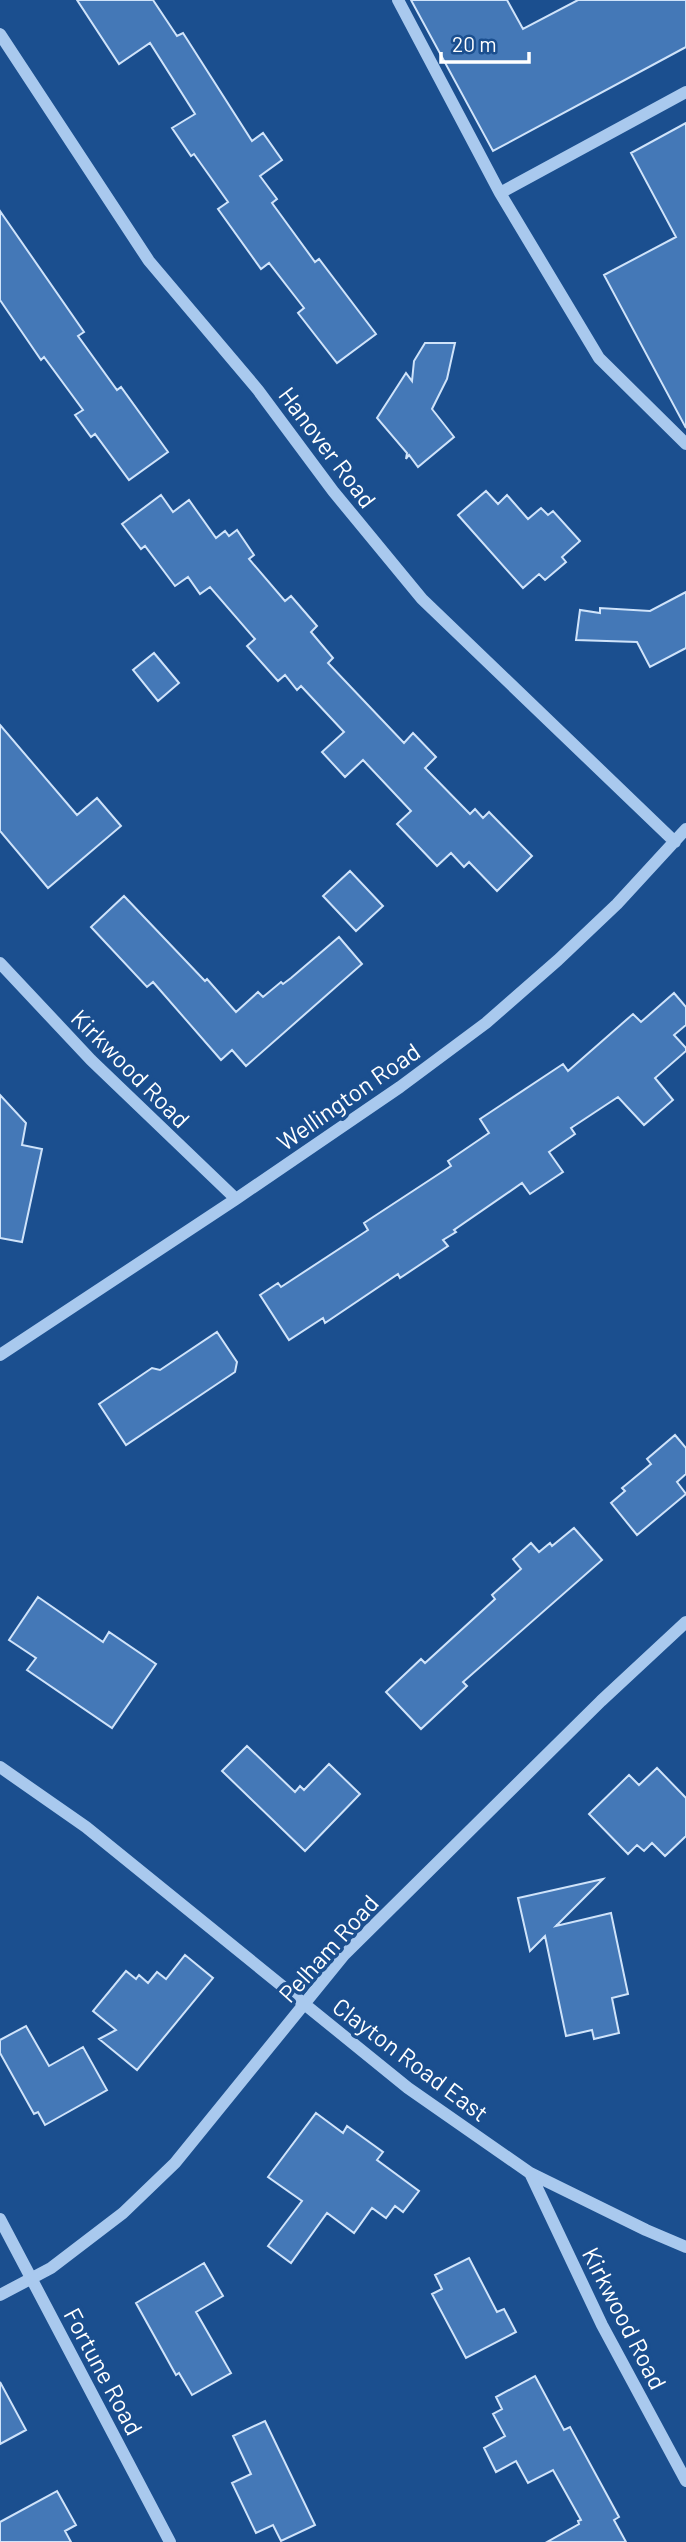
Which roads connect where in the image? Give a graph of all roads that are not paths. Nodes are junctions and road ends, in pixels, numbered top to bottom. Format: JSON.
{"nodes":[{"id":1,"x":398,"y":0,"type":"edge"},
{"id":2,"x":0,"y":34,"type":"edge"},
{"id":3,"x":686,"y":92,"type":"edge"},
{"id":4,"x":500,"y":193,"type":"junction"},
{"id":5,"x":686,"y":444,"type":"edge"},
{"id":6,"x":686,"y":829,"type":"edge"},
{"id":7,"x":676,"y":842,"type":"junction"},
{"id":8,"x":0,"y":963,"type":"edge"},
{"id":9,"x":236,"y":1199,"type":"junction"},
{"id":10,"x":0,"y":1355,"type":"edge"},
{"id":11,"x":686,"y":1622,"type":"edge"},
{"id":12,"x":0,"y":1767,"type":"edge"},
{"id":13,"x":305,"y":2005,"type":"junction"},
{"id":14,"x":530,"y":2173,"type":"junction"},
{"id":15,"x":0,"y":2219,"type":"edge"},
{"id":16,"x":686,"y":2247,"type":"edge"},
{"id":17,"x":32,"y":2278,"type":"junction"},
{"id":18,"x":0,"y":2295,"type":"edge"},
{"id":19,"x":686,"y":2481,"type":"edge"},
{"id":20,"x":170,"y":2542,"type":"edge"}],
"edges":[{"from":1,"to":4,"type":"street"},
{"from":2,"to":7,"type":"street","name":"Hanover Road"},
{"from":3,"to":4,"type":"street"},
{"from":4,"to":5,"type":"street"},
{"from":6,"to":7,"type":"street","name":"Wellington Road"},
{"from":7,"to":9,"type":"street","name":"Wellington Road"},
{"from":8,"to":9,"type":"street","name":"Kirkwood Road"},
{"from":9,"to":10,"type":"street","name":"Wellington Road"},
{"from":11,"to":13,"type":"street","name":"Pelham Road"},
{"from":12,"to":13,"type":"street","name":"Clayton Road East"},
{"from":13,"to":14,"type":"street","name":"Clayton Road East"},
{"from":13,"to":17,"type":"street","name":"Pelham Road"},
{"from":14,"to":16,"type":"street","name":"Clayton Road East"},
{"from":14,"to":19,"type":"street","name":"Kirkwood Road"},
{"from":15,"to":17,"type":"street","name":"Fortune Road"},
{"from":17,"to":18,"type":"street","name":"Pelham Road"},
{"from":17,"to":20,"type":"street","name":"Fortune Road"}]}
